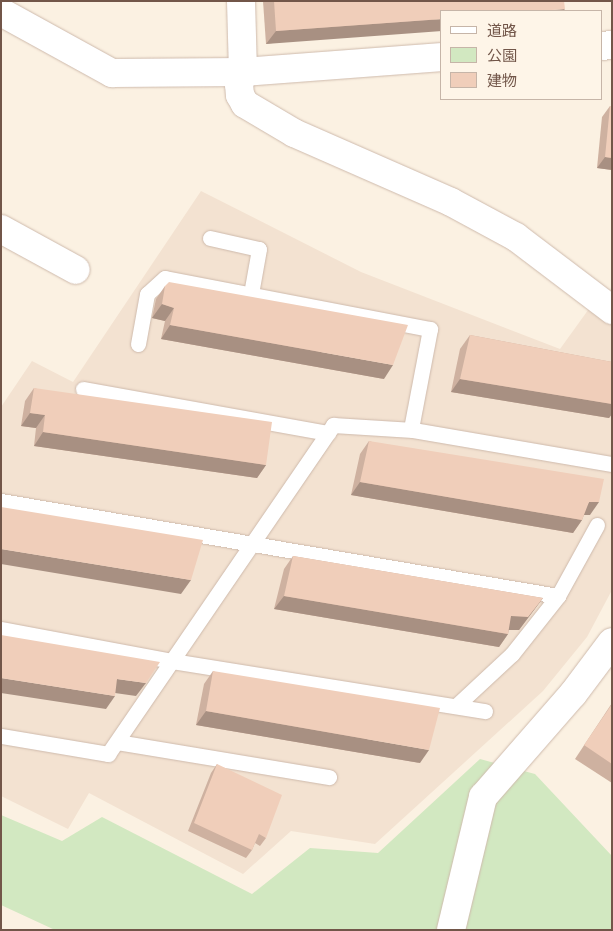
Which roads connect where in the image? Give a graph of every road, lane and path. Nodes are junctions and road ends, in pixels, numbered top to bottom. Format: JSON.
{"nodes":[{"id":1,"x":241,"y":1,"type":"edge"},
{"id":2,"x":1,"y":12,"type":"edge"},
{"id":3,"x":440,"y":58,"type":"edge"},
{"id":4,"x":244,"y":72,"type":"junction"},
{"id":5,"x":4,"y":237,"type":"edge"},
{"id":6,"x":210,"y":238,"type":"dead end"},
{"id":7,"x":76,"y":270,"type":"dead end"},
{"id":8,"x":251,"y":294,"type":"junction"},
{"id":9,"x":612,"y":310,"type":"edge"},
{"id":10,"x":138,"y":344,"type":"dead end"},
{"id":11,"x":83,"y":389,"type":"dead end"},
{"id":12,"x":411,"y":429,"type":"junction"},
{"id":13,"x":328,"y":433,"type":"junction"},
{"id":14,"x":612,"y":464,"type":"edge"},
{"id":15,"x":1,"y":501,"type":"edge"},
{"id":16,"x":596,"y":525,"type":"edge"},
{"id":17,"x":251,"y":545,"type":"junction"},
{"id":18,"x":558,"y":596,"type":"junction"},
{"id":19,"x":1,"y":629,"type":"edge"},
{"id":20,"x":612,"y":642,"type":"edge"},
{"id":21,"x":172,"y":660,"type":"junction"},
{"id":22,"x":456,"y":706,"type":"junction"},
{"id":23,"x":485,"y":710,"type":"dead end"},
{"id":24,"x":1,"y":736,"type":"edge"},
{"id":25,"x":117,"y":742,"type":"junction"},
{"id":26,"x":329,"y":777,"type":"dead end"},
{"id":27,"x":451,"y":930,"type":"edge"}],
"edges":[{"from":1,"to":4,"type":"street"},
{"from":2,"to":4,"type":"street"},
{"from":3,"to":4,"type":"street"},
{"from":4,"to":9,"type":"street"},
{"from":5,"to":7,"type":"street"},
{"from":6,"to":8,"type":"lane"},
{"from":8,"to":10,"type":"lane"},
{"from":8,"to":12,"type":"lane"},
{"from":11,"to":13,"type":"lane"},
{"from":12,"to":13,"type":"lane"},
{"from":12,"to":14,"type":"lane"},
{"from":13,"to":17,"type":"lane"},
{"from":15,"to":17,"type":"lane"},
{"from":16,"to":18,"type":"lane"},
{"from":17,"to":18,"type":"lane"},
{"from":17,"to":21,"type":"lane"},
{"from":18,"to":22,"type":"lane"},
{"from":19,"to":21,"type":"lane"},
{"from":20,"to":27,"type":"street"},
{"from":21,"to":22,"type":"lane"},
{"from":21,"to":25,"type":"lane"},
{"from":22,"to":23,"type":"lane"},
{"from":24,"to":25,"type":"lane"},
{"from":25,"to":26,"type":"lane"}]}
